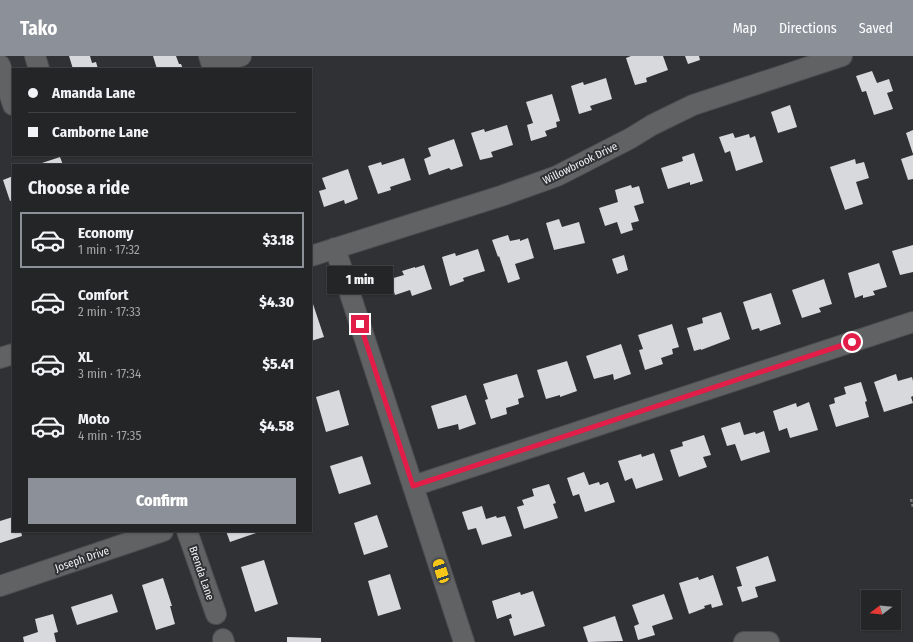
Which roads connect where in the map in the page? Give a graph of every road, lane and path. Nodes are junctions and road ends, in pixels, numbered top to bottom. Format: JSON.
{"nodes":[{"id":1,"x":35,"y":56,"type":"edge"},
{"id":2,"x":209,"y":56,"type":"edge"},
{"id":3,"x":241,"y":56,"type":"edge"},
{"id":4,"x":842,"y":56,"type":"edge"},
{"id":5,"x":0,"y":65,"type":"edge"},
{"id":6,"x":39,"y":68,"type":"edge"},
{"id":7,"x":12,"y":102,"type":"edge"},
{"id":8,"x":335,"y":248,"type":"junction"},
{"id":9,"x":312,"y":256,"type":"edge"},
{"id":10,"x":913,"y":322,"type":"edge"},
{"id":11,"x":12,"y":354,"type":"edge"},
{"id":12,"x":0,"y":358,"type":"edge"},
{"id":13,"x":413,"y":486,"type":"junction"},
{"id":14,"x":910,"y":499,"type":"dead end"},
{"id":15,"x":913,"y":507,"type":"edge"},
{"id":16,"x":160,"y":532,"type":"edge"},
{"id":17,"x":187,"y":532,"type":"edge"},
{"id":18,"x":0,"y":586,"type":"edge"},
{"id":19,"x":216,"y":614,"type":"dead end"},
{"id":20,"x":464,"y":642,"type":"edge"},
{"id":21,"x":744,"y":642,"type":"edge"},
{"id":22,"x":770,"y":642,"type":"edge"}],
"edges":[{"from":1,"to":6,"type":"street"},
{"from":2,"to":3,"type":"street"},
{"from":4,"to":8,"type":"street","name":"Willowbrook Drive"},
{"from":5,"to":7,"type":"street"},
{"from":8,"to":9,"type":"street","name":"Willowbrook Drive"},
{"from":8,"to":13,"type":"street"},
{"from":10,"to":13,"type":"street"},
{"from":11,"to":12,"type":"street"},
{"from":13,"to":20,"type":"street"},
{"from":14,"to":15,"type":"path"},
{"from":16,"to":18,"type":"street","name":"Joseph Drive"},
{"from":17,"to":19,"type":"street","name":"Brenda Lane"},
{"from":21,"to":22,"type":"street"}]}
